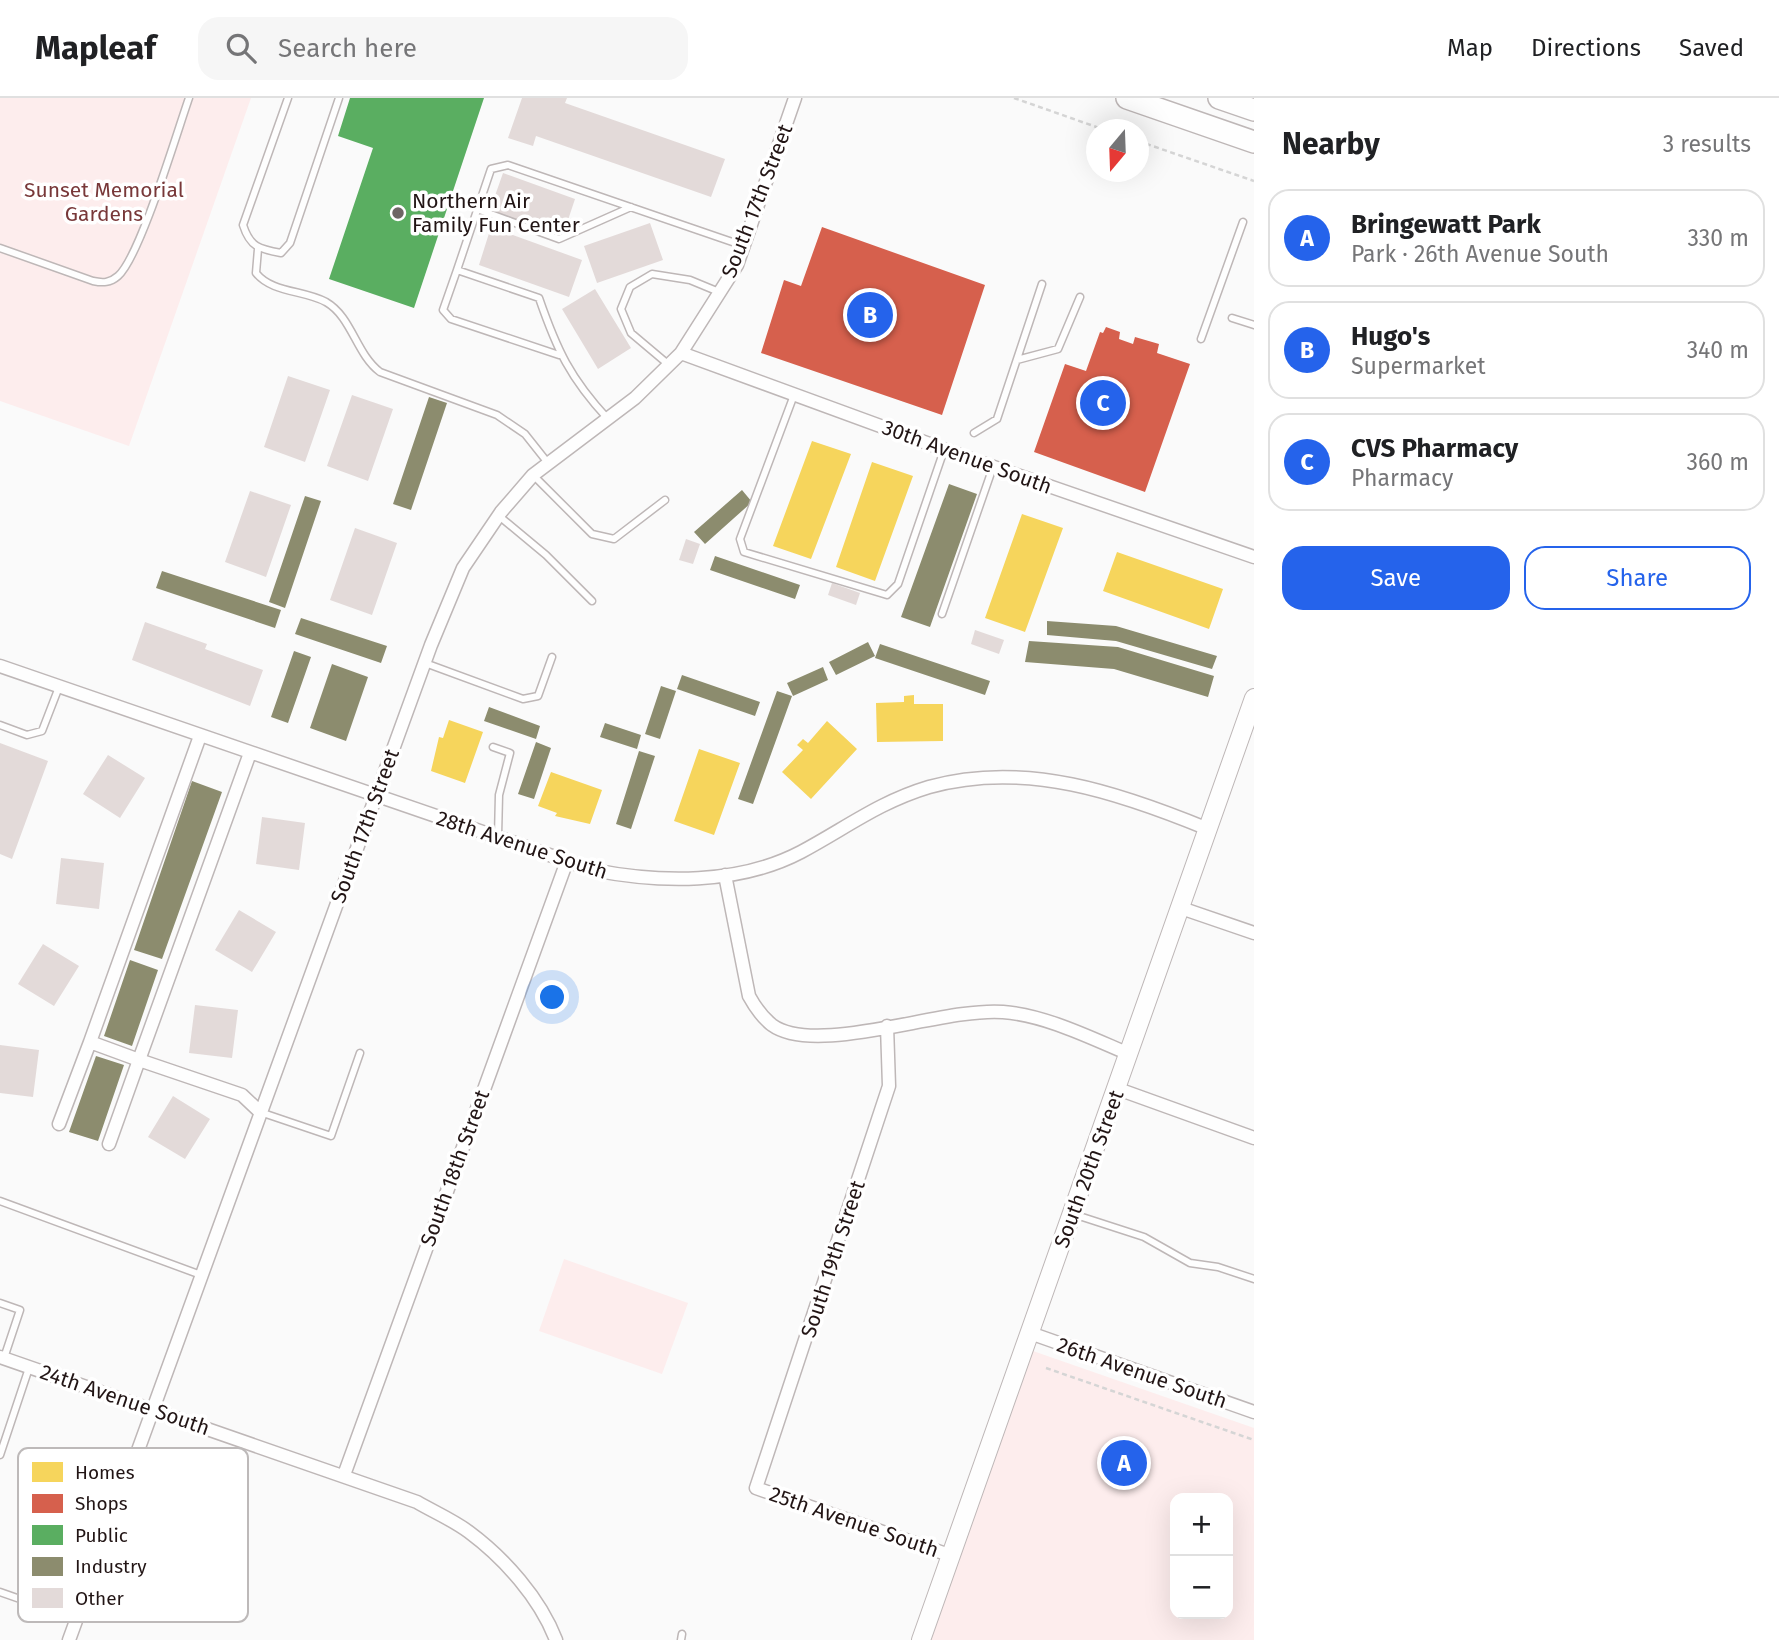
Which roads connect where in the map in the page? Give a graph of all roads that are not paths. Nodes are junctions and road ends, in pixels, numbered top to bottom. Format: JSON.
{"nodes":[{"id":1,"x":189,"y":98,"type":"edge"},
{"id":2,"x":288,"y":98,"type":"edge"},
{"id":3,"x":339,"y":98,"type":"edge"},
{"id":4,"x":795,"y":98,"type":"edge"},
{"id":5,"x":1127,"y":98,"type":"edge"},
{"id":6,"x":1219,"y":98,"type":"edge"},
{"id":7,"x":1254,"y":110,"type":"edge"},
{"id":8,"x":1254,"y":142,"type":"edge"},
{"id":9,"x":632,"y":206,"type":"junction"},
{"id":10,"x":477,"y":209,"type":"junction"},
{"id":11,"x":1243,"y":222,"type":"dead end"},
{"id":12,"x":744,"y":246,"type":"junction"},
{"id":13,"x":0,"y":248,"type":"edge"},
{"id":14,"x":258,"y":249,"type":"junction"},
{"id":15,"x":457,"y":270,"type":"junction"},
{"id":16,"x":1042,"y":284,"type":"dead end"},
{"id":17,"x":721,"y":293,"type":"junction"},
{"id":18,"x":1080,"y":297,"type":"dead end"},
{"id":19,"x":1232,"y":317,"type":"dead end"},
{"id":20,"x":1254,"y":325,"type":"edge"},
{"id":21,"x":1201,"y":339,"type":"dead end"},
{"id":22,"x":681,"y":354,"type":"junction"},
{"id":23,"x":559,"y":355,"type":"junction"},
{"id":24,"x":1017,"y":360,"type":"junction"},
{"id":25,"x":669,"y":365,"type":"junction"},
{"id":26,"x":794,"y":395,"type":"junction"},
{"id":27,"x":608,"y":419,"type":"junction"},
{"id":28,"x":974,"y":433,"type":"dead end"},
{"id":29,"x":944,"y":449,"type":"junction"},
{"id":30,"x":548,"y":463,"type":"junction"},
{"id":31,"x":993,"y":467,"type":"junction"},
{"id":32,"x":533,"y":475,"type":"junction"},
{"id":33,"x":665,"y":500,"type":"dead end"},
{"id":34,"x":499,"y":516,"type":"junction"},
{"id":35,"x":1254,"y":557,"type":"edge"},
{"id":36,"x":592,"y":601,"type":"dead end"},
{"id":37,"x":942,"y":614,"type":"dead end"},
{"id":38,"x":552,"y":657,"type":"dead end"},
{"id":39,"x":425,"y":663,"type":"junction"},
{"id":40,"x":0,"y":666,"type":"edge"},
{"id":41,"x":59,"y":687,"type":"junction"},
{"id":42,"x":1254,"y":698,"type":"edge"},
{"id":43,"x":0,"y":725,"type":"edge"},
{"id":44,"x":200,"y":736,"type":"junction"},
{"id":45,"x":493,"y":747,"type":"dead end"},
{"id":46,"x":250,"y":753,"type":"junction"},
{"id":47,"x":376,"y":797,"type":"junction"},
{"id":48,"x":1208,"y":829,"type":"junction"},
{"id":49,"x":498,"y":838,"type":"junction"},
{"id":50,"x":567,"y":861,"type":"junction"},
{"id":51,"x":725,"y":876,"type":"junction"},
{"id":52,"x":1181,"y":908,"type":"junction"},
{"id":53,"x":1254,"y":933,"type":"edge"},
{"id":54,"x":887,"y":1026,"type":"junction"},
{"id":55,"x":90,"y":1042,"type":"junction"},
{"id":56,"x":360,"y":1053,"type":"dead end"},
{"id":57,"x":1129,"y":1054,"type":"junction"},
{"id":58,"x":139,"y":1060,"type":"junction"},
{"id":59,"x":1118,"y":1089,"type":"junction"},
{"id":60,"x":261,"y":1112,"type":"junction"},
{"id":61,"x":59,"y":1124,"type":"dead end"},
{"id":62,"x":1254,"y":1138,"type":"edge"},
{"id":63,"x":109,"y":1144,"type":"dead end"},
{"id":64,"x":0,"y":1200,"type":"edge"},
{"id":65,"x":1073,"y":1214,"type":"junction"},
{"id":66,"x":201,"y":1275,"type":"junction"},
{"id":67,"x":1254,"y":1279,"type":"edge"},
{"id":68,"x":0,"y":1303,"type":"edge"},
{"id":69,"x":1030,"y":1333,"type":"junction"},
{"id":70,"x":2,"y":1358,"type":"edge"},
{"id":71,"x":29,"y":1368,"type":"junction"},
{"id":72,"x":152,"y":1409,"type":"junction"},
{"id":73,"x":1254,"y":1412,"type":"edge"},
{"id":74,"x":138,"y":1448,"type":"edge"},
{"id":75,"x":0,"y":1455,"type":"edge"},
{"id":76,"x":344,"y":1475,"type":"junction"},
{"id":77,"x":756,"y":1488,"type":"joint"},
{"id":78,"x":952,"y":1556,"type":"junction"},
{"id":79,"x":0,"y":1592,"type":"edge"},
{"id":80,"x":18,"y":1598,"type":"edge"},
{"id":81,"x":76,"y":1622,"type":"edge"},
{"id":82,"x":72,"y":1639,"type":"edge"},
{"id":83,"x":556,"y":1640,"type":"edge"},
{"id":84,"x":921,"y":1640,"type":"edge"}],
"edges":[{"from":1,"to":13,"type":"lane"},
{"from":2,"to":14,"type":"lane"},
{"from":3,"to":14,"type":"lane"},
{"from":4,"to":12,"type":"street","name":"South 17th Street"},
{"from":5,"to":8,"type":"main road"},
{"from":6,"to":7,"type":"main road"},
{"from":9,"to":10,"type":"lane"},
{"from":9,"to":10,"type":"lane"},
{"from":9,"to":12,"type":"lane"},
{"from":10,"to":15,"type":"lane"},
{"from":11,"to":21,"type":"lane"},
{"from":12,"to":17,"type":"street","name":"South 17th Street"},
{"from":14,"to":30,"type":"lane"},
{"from":15,"to":23,"type":"lane"},
{"from":15,"to":23,"type":"lane"},
{"from":16,"to":24,"type":"lane"},
{"from":17,"to":22,"type":"street","name":"South 17th Street"},
{"from":17,"to":25,"type":"lane"},
{"from":18,"to":24,"type":"lane"},
{"from":19,"to":20,"type":"lane"},
{"from":22,"to":25,"type":"street","name":"South 17th Street"},
{"from":22,"to":26,"type":"street","name":"30th Avenue South"},
{"from":23,"to":27,"type":"lane"},
{"from":24,"to":28,"type":"lane"},
{"from":25,"to":27,"type":"street","name":"South 17th Street"},
{"from":26,"to":29,"type":"street","name":"30th Avenue South"},
{"from":26,"to":29,"type":"lane"},
{"from":27,"to":30,"type":"street","name":"South 17th Street"},
{"from":29,"to":31,"type":"street","name":"30th Avenue South"},
{"from":30,"to":32,"type":"street","name":"South 17th Street"},
{"from":31,"to":35,"type":"street","name":"30th Avenue South"},
{"from":31,"to":37,"type":"lane"},
{"from":32,"to":33,"type":"lane"},
{"from":32,"to":34,"type":"street","name":"South 17th Street"},
{"from":34,"to":36,"type":"lane"},
{"from":34,"to":39,"type":"street","name":"South 17th Street"},
{"from":38,"to":39,"type":"lane"},
{"from":39,"to":47,"type":"street","name":"South 17th Street"},
{"from":40,"to":41,"type":"street","name":"28th Avenue South"},
{"from":41,"to":43,"type":"lane"},
{"from":41,"to":44,"type":"street","name":"28th Avenue South"},
{"from":42,"to":48,"type":"street","name":"South 20th Street"},
{"from":44,"to":46,"type":"street","name":"28th Avenue South"},
{"from":44,"to":55,"type":"street"},
{"from":45,"to":49,"type":"lane"},
{"from":46,"to":47,"type":"street","name":"28th Avenue South"},
{"from":46,"to":58,"type":"street"},
{"from":47,"to":49,"type":"street","name":"28th Avenue South"},
{"from":47,"to":60,"type":"street","name":"South 17th Street"},
{"from":48,"to":51,"type":"street","name":"28th Avenue South"},
{"from":48,"to":52,"type":"street","name":"South 20th Street"},
{"from":49,"to":50,"type":"street","name":"28th Avenue South"},
{"from":50,"to":51,"type":"street","name":"28th Avenue South"},
{"from":50,"to":76,"type":"street","name":"South 18th Street"},
{"from":51,"to":54,"type":"street"},
{"from":52,"to":53,"type":"street"},
{"from":52,"to":57,"type":"street","name":"South 20th Street"},
{"from":54,"to":57,"type":"street"},
{"from":54,"to":77,"type":"street","name":"South 19th Street"},
{"from":55,"to":58,"type":"street"},
{"from":55,"to":61,"type":"street"},
{"from":56,"to":60,"type":"lane"},
{"from":57,"to":59,"type":"street","name":"South 20th Street"},
{"from":58,"to":60,"type":"street"},
{"from":58,"to":63,"type":"street"},
{"from":59,"to":62,"type":"street"},
{"from":59,"to":65,"type":"street","name":"South 20th Street"},
{"from":60,"to":66,"type":"street","name":"South 17th Street"},
{"from":64,"to":66,"type":"lane"},
{"from":65,"to":67,"type":"lane"},
{"from":65,"to":69,"type":"street","name":"South 20th Street"},
{"from":66,"to":72,"type":"street","name":"South 17th Street"},
{"from":68,"to":70,"type":"lane"},
{"from":69,"to":73,"type":"street","name":"26th Avenue South"},
{"from":69,"to":78,"type":"street","name":"South 20th Street"},
{"from":70,"to":71,"type":"street","name":"24th Avenue South"},
{"from":71,"to":72,"type":"street","name":"24th Avenue South"},
{"from":71,"to":75,"type":"lane"},
{"from":72,"to":74,"type":"street","name":"South 17th Street"},
{"from":72,"to":76,"type":"street","name":"24th Avenue South"},
{"from":76,"to":83,"type":"street","name":"24th Avenue South"},
{"from":77,"to":78,"type":"street","name":"25th Avenue South"},
{"from":78,"to":84,"type":"street","name":"South 20th Street"},
{"from":79,"to":80,"type":"lane"},
{"from":81,"to":82,"type":"street","name":"South 17th Street"}]}
